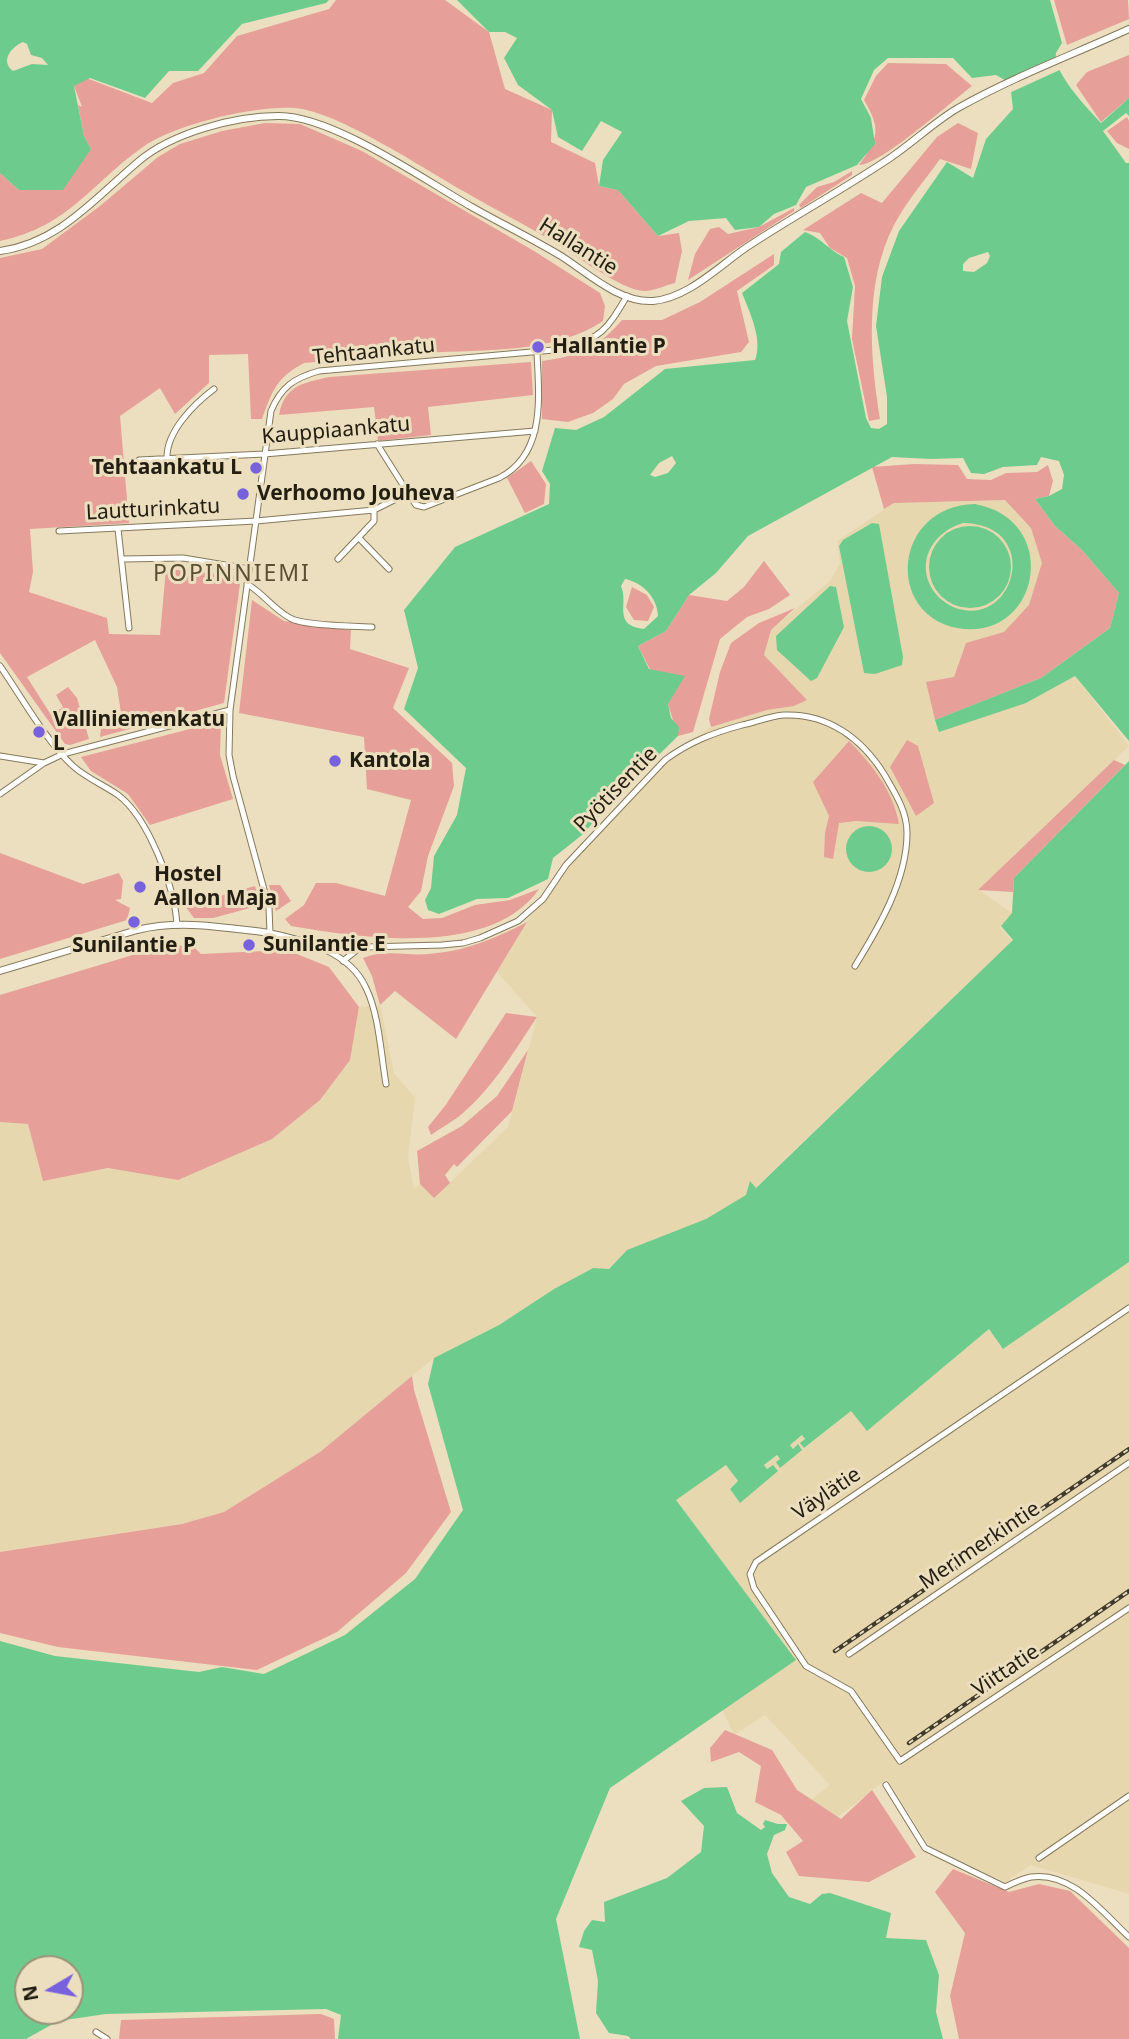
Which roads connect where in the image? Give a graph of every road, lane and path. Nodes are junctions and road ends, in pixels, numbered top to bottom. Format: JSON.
{"nodes":[{"id":1,"x":1129,"y":29,"type":"edge"},
{"id":2,"x":0,"y":251,"type":"edge"},
{"id":3,"x":627,"y":296,"type":"junction"},
{"id":4,"x":537,"y":353,"type":"junction"},
{"id":5,"x":214,"y":389,"type":"dead end"},
{"id":6,"x":535,"y":431,"type":"junction"},
{"id":7,"x":377,"y":443,"type":"junction"},
{"id":8,"x":264,"y":454,"type":"junction"},
{"id":9,"x":167,"y":457,"type":"junction"},
{"id":10,"x":139,"y":460,"type":"dead end"},
{"id":11,"x":408,"y":493,"type":"junction"},
{"id":12,"x":374,"y":510,"type":"junction"},
{"id":13,"x":256,"y":521,"type":"junction"},
{"id":14,"x":118,"y":528,"type":"junction"},
{"id":15,"x":59,"y":531,"type":"dead end"},
{"id":16,"x":359,"y":538,"type":"junction"},
{"id":17,"x":122,"y":559,"type":"junction"},
{"id":18,"x":338,"y":559,"type":"dead end"},
{"id":19,"x":249,"y":569,"type":"junction"},
{"id":20,"x":389,"y":569,"type":"dead end"},
{"id":21,"x":247,"y":584,"type":"junction"},
{"id":22,"x":372,"y":627,"type":"dead end"},
{"id":23,"x":129,"y":628,"type":"dead end"},
{"id":24,"x":0,"y":666,"type":"edge"},
{"id":25,"x":230,"y":710,"type":"junction"},
{"id":26,"x":62,"y":754,"type":"junction"},
{"id":27,"x":0,"y":756,"type":"edge"},
{"id":28,"x":44,"y":763,"type":"junction"},
{"id":29,"x":0,"y":794,"type":"edge"},
{"id":30,"x":177,"y":925,"type":"junction"},
{"id":31,"x":270,"y":933,"type":"junction"},
{"id":32,"x":343,"y":961,"type":"junction"},
{"id":33,"x":855,"y":966,"type":"dead end"},
{"id":34,"x":0,"y":971,"type":"edge"},
{"id":35,"x":386,"y":1084,"type":"dead end"},
{"id":36,"x":1129,"y":1307,"type":"edge"},
{"id":37,"x":1129,"y":1463,"type":"edge"},
{"id":38,"x":1129,"y":1608,"type":"edge"},
{"id":39,"x":849,"y":1654,"type":"dead end"},
{"id":40,"x":900,"y":1761,"type":"joint"},
{"id":41,"x":886,"y":1785,"type":"dead end"},
{"id":42,"x":1129,"y":1796,"type":"edge"},
{"id":43,"x":1039,"y":1858,"type":"dead end"},
{"id":44,"x":1129,"y":1937,"type":"edge"},
{"id":45,"x":96,"y":2032,"type":"dead end"},
{"id":46,"x":107,"y":2039,"type":"edge"}],
"edges":[{"from":1,"to":3,"type":"street","name":"Hallantie"},
{"from":2,"to":3,"type":"street","name":"Hallantie"},
{"from":3,"to":4,"type":"street","name":"Tehtaankatu"},
{"from":4,"to":6,"type":"street"},
{"from":4,"to":8,"type":"street","name":"Tehtaankatu"},
{"from":5,"to":9,"type":"street"},
{"from":6,"to":7,"type":"street","name":"Kauppiaankatu"},
{"from":6,"to":11,"type":"street"},
{"from":7,"to":8,"type":"street","name":"Kauppiaankatu"},
{"from":7,"to":11,"type":"street"},
{"from":8,"to":9,"type":"street","name":"Kauppiaankatu"},
{"from":8,"to":13,"type":"street","name":"Tehtaankatu"},
{"from":9,"to":10,"type":"street","name":"Kauppiaankatu"},
{"from":11,"to":12,"type":"street"},
{"from":12,"to":13,"type":"street","name":"Lautturinkatu"},
{"from":12,"to":16,"type":"street"},
{"from":13,"to":14,"type":"street","name":"Lautturinkatu"},
{"from":13,"to":19,"type":"street","name":"Tehtaankatu"},
{"from":14,"to":15,"type":"street","name":"Lautturinkatu"},
{"from":14,"to":17,"type":"street"},
{"from":16,"to":18,"type":"street"},
{"from":16,"to":20,"type":"street"},
{"from":17,"to":19,"type":"street"},
{"from":17,"to":23,"type":"street"},
{"from":19,"to":21,"type":"street","name":"Tehtaankatu"},
{"from":21,"to":22,"type":"street"},
{"from":21,"to":25,"type":"street","name":"Tehtaankatu"},
{"from":24,"to":26,"type":"street"},
{"from":25,"to":26,"type":"street"},
{"from":25,"to":31,"type":"street","name":"Tehtaankatu"},
{"from":26,"to":28,"type":"street"},
{"from":26,"to":30,"type":"street"},
{"from":27,"to":28,"type":"street"},
{"from":28,"to":29,"type":"street"},
{"from":30,"to":31,"type":"street"},
{"from":30,"to":34,"type":"street"},
{"from":31,"to":32,"type":"street"},
{"from":32,"to":33,"type":"street","name":"Pyötisentie"},
{"from":32,"to":35,"type":"street"},
{"from":36,"to":40,"type":"street","name":"Väylätie"},
{"from":37,"to":39,"type":"street","name":"Merimerkintie"},
{"from":38,"to":40,"type":"street","name":"Viittatie"},
{"from":41,"to":44,"type":"street"},
{"from":42,"to":43,"type":"street"},
{"from":45,"to":46,"type":"street"}]}
